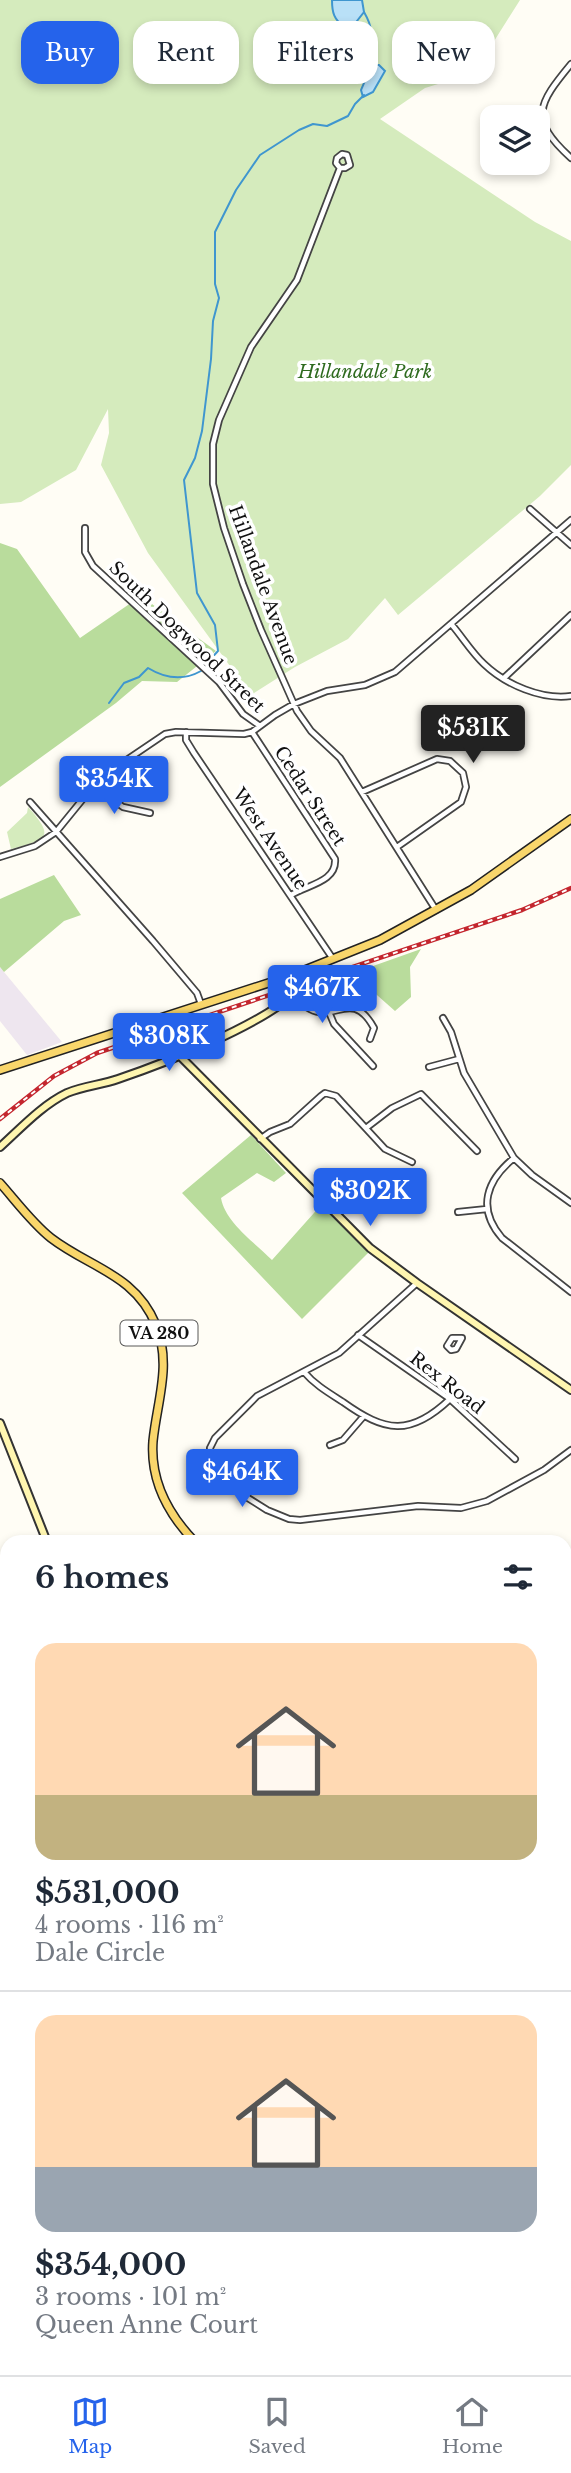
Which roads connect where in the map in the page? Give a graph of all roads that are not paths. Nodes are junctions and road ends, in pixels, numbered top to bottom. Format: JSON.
{"nodes":[{"id":1,"x":571,"y":64,"type":"edge"},
{"id":2,"x":571,"y":158,"type":"edge"},
{"id":3,"x":340,"y":168,"type":"dead end"},
{"id":4,"x":530,"y":509,"type":"dead end"},
{"id":5,"x":571,"y":520,"type":"edge"},
{"id":6,"x":85,"y":528,"type":"dead end"},
{"id":7,"x":557,"y":533,"type":"junction"},
{"id":8,"x":571,"y":545,"type":"edge"},
{"id":9,"x":571,"y":615,"type":"edge"},
{"id":10,"x":452,"y":625,"type":"junction"},
{"id":11,"x":503,"y":678,"type":"junction"},
{"id":12,"x":571,"y":696,"type":"edge"},
{"id":13,"x":294,"y":704,"type":"junction"},
{"id":14,"x":261,"y":726,"type":"junction"},
{"id":15,"x":186,"y":732,"type":"junction"},
{"id":16,"x":252,"y":732,"type":"junction"},
{"id":17,"x":93,"y":786,"type":"junction"},
{"id":18,"x":362,"y":792,"type":"junction"},
{"id":19,"x":30,"y":802,"type":"dead end"},
{"id":20,"x":150,"y":813,"type":"dead end"},
{"id":21,"x":571,"y":819,"type":"edge"},
{"id":22,"x":56,"y":832,"type":"junction"},
{"id":23,"x":397,"y":847,"type":"junction"},
{"id":24,"x":0,"y":857,"type":"edge"},
{"id":25,"x":291,"y":895,"type":"junction"},
{"id":26,"x":436,"y":911,"type":"junction"},
{"id":27,"x":334,"y":960,"type":"junction"},
{"id":28,"x":290,"y":976,"type":"junction"},
{"id":29,"x":293,"y":993,"type":"junction"},
{"id":30,"x":201,"y":1005,"type":"junction"},
{"id":31,"x":329,"y":1012,"type":"junction"},
{"id":32,"x":443,"y":1018,"type":"dead end"},
{"id":33,"x":370,"y":1039,"type":"dead end"},
{"id":34,"x":178,"y":1055,"type":"junction"},
{"id":35,"x":458,"y":1059,"type":"junction"},
{"id":36,"x":373,"y":1066,"type":"dead end"},
{"id":37,"x":429,"y":1067,"type":"dead end"},
{"id":38,"x":0,"y":1070,"type":"edge"},
{"id":39,"x":366,"y":1128,"type":"junction"},
{"id":40,"x":260,"y":1139,"type":"junction"},
{"id":41,"x":0,"y":1147,"type":"edge"},
{"id":42,"x":477,"y":1151,"type":"dead end"},
{"id":43,"x":514,"y":1158,"type":"junction"},
{"id":44,"x":412,"y":1162,"type":"dead end"},
{"id":45,"x":0,"y":1183,"type":"edge"},
{"id":46,"x":571,"y":1203,"type":"edge"},
{"id":47,"x":487,"y":1209,"type":"junction"},
{"id":48,"x":458,"y":1212,"type":"dead end"},
{"id":49,"x":417,"y":1283,"type":"junction"},
{"id":50,"x":571,"y":1292,"type":"edge"},
{"id":51,"x":358,"y":1335,"type":"junction"},
{"id":52,"x":304,"y":1372,"type":"junction"},
{"id":53,"x":571,"y":1390,"type":"edge"},
{"id":54,"x":450,"y":1399,"type":"junction"},
{"id":55,"x":363,"y":1416,"type":"junction"},
{"id":56,"x":0,"y":1423,"type":"edge"},
{"id":57,"x":331,"y":1445,"type":"dead end"},
{"id":58,"x":571,"y":1450,"type":"edge"},
{"id":59,"x":515,"y":1459,"type":"dead end"},
{"id":60,"x":44,"y":1535,"type":"edge"},
{"id":61,"x":189,"y":1535,"type":"edge"}],
"edges":[{"from":1,"to":2,"type":"street"},
{"from":3,"to":13,"type":"street","name":"Hillandale Avenue"},
{"from":4,"to":7,"type":"street"},
{"from":5,"to":7,"type":"street"},
{"from":6,"to":14,"type":"street","name":"South Dogwood Street"},
{"from":7,"to":8,"type":"street"},
{"from":7,"to":10,"type":"street"},
{"from":9,"to":11,"type":"street"},
{"from":10,"to":11,"type":"street"},
{"from":10,"to":13,"type":"street"},
{"from":11,"to":12,"type":"street"},
{"from":13,"to":14,"type":"street"},
{"from":13,"to":18,"type":"street","name":"Hillandale Avenue"},
{"from":14,"to":16,"type":"street"},
{"from":15,"to":16,"type":"street"},
{"from":15,"to":17,"type":"street"},
{"from":15,"to":25,"type":"street","name":"West Avenue"},
{"from":16,"to":25,"type":"street","name":"Cedar Street"},
{"from":17,"to":20,"type":"street"},
{"from":17,"to":22,"type":"street"},
{"from":18,"to":23,"type":"street","name":"Hillandale Avenue"},
{"from":18,"to":23,"type":"street"},
{"from":19,"to":22,"type":"street"},
{"from":21,"to":26,"type":"main road"},
{"from":22,"to":24,"type":"street"},
{"from":22,"to":30,"type":"street"},
{"from":23,"to":26,"type":"street","name":"Hillandale Avenue"},
{"from":25,"to":27,"type":"street","name":"West Avenue"},
{"from":26,"to":27,"type":"main road"},
{"from":27,"to":28,"type":"main road"},
{"from":28,"to":29,"type":"street"},
{"from":28,"to":30,"type":"main road"},
{"from":29,"to":31,"type":"street"},
{"from":29,"to":34,"type":"street"},
{"from":30,"to":38,"type":"main road"},
{"from":31,"to":33,"type":"street"},
{"from":31,"to":36,"type":"street"},
{"from":32,"to":35,"type":"street"},
{"from":34,"to":40,"type":"street"},
{"from":34,"to":41,"type":"street"},
{"from":35,"to":37,"type":"street"},
{"from":35,"to":43,"type":"street"},
{"from":39,"to":40,"type":"street"},
{"from":39,"to":42,"type":"street"},
{"from":39,"to":44,"type":"street"},
{"from":40,"to":49,"type":"street"},
{"from":43,"to":46,"type":"street"},
{"from":43,"to":47,"type":"street"},
{"from":45,"to":61,"type":"main road","number":"VA 280"},
{"from":47,"to":48,"type":"street"},
{"from":47,"to":50,"type":"street"},
{"from":49,"to":51,"type":"street"},
{"from":49,"to":53,"type":"street"},
{"from":51,"to":52,"type":"street"},
{"from":51,"to":54,"type":"street","name":"Rex Road"},
{"from":52,"to":55,"type":"street"},
{"from":52,"to":58,"type":"street"},
{"from":54,"to":55,"type":"street"},
{"from":54,"to":59,"type":"street","name":"Rex Road"},
{"from":55,"to":57,"type":"street"},
{"from":56,"to":60,"type":"street"}]}
